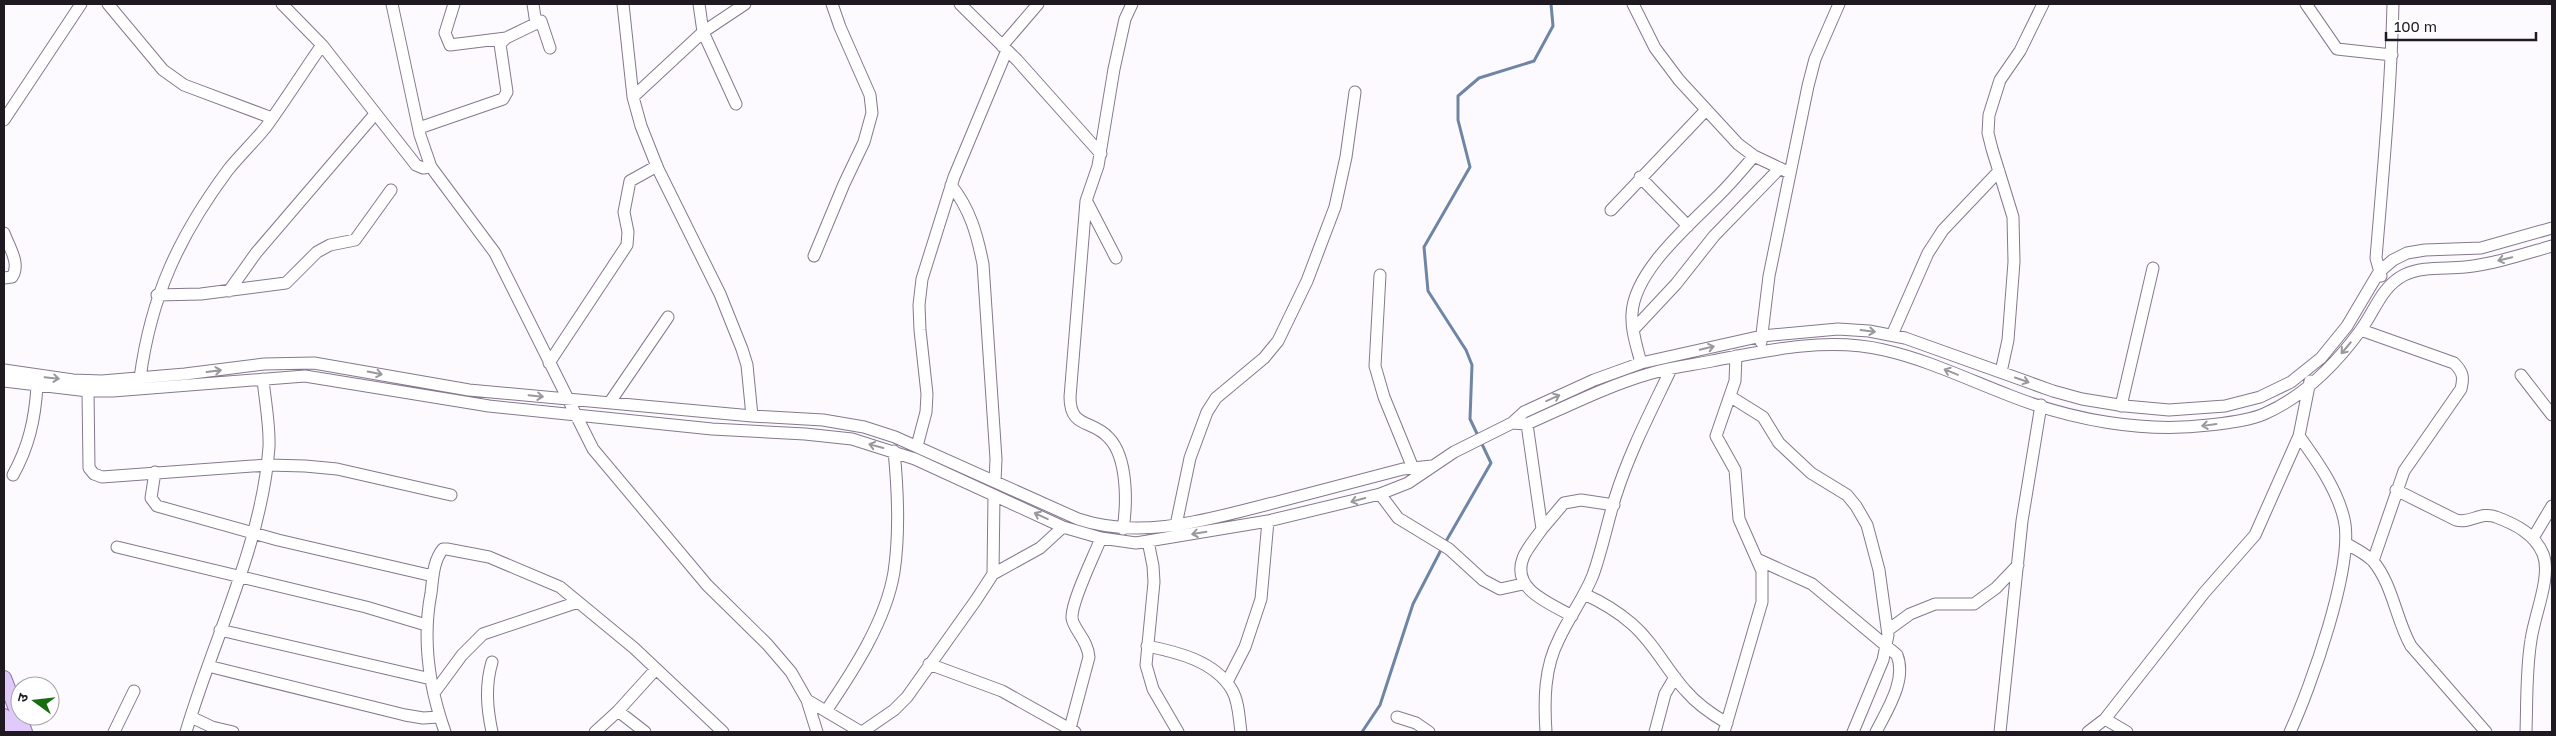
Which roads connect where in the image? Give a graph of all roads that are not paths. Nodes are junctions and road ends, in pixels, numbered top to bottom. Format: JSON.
{"nodes":[{"id":1,"x":81,"y":4,"type":"edge"},
{"id":2,"x":108,"y":4,"type":"edge"},
{"id":3,"x":282,"y":4,"type":"edge"},
{"id":4,"x":392,"y":4,"type":"edge"},
{"id":5,"x":454,"y":4,"type":"edge"},
{"id":6,"x":533,"y":4,"type":"edge"},
{"id":7,"x":623,"y":4,"type":"edge"},
{"id":8,"x":699,"y":4,"type":"edge"},
{"id":9,"x":745,"y":4,"type":"edge"},
{"id":10,"x":832,"y":4,"type":"edge"},
{"id":11,"x":960,"y":4,"type":"edge"},
{"id":12,"x":1038,"y":4,"type":"edge"},
{"id":13,"x":1132,"y":4,"type":"edge"},
{"id":14,"x":1838,"y":4,"type":"edge"},
{"id":15,"x":2043,"y":4,"type":"edge"},
{"id":16,"x":2306,"y":4,"type":"edge"},
{"id":17,"x":2393,"y":4,"type":"edge"},
{"id":18,"x":1637,"y":7,"type":"edge"},
{"id":19,"x":536,"y":24,"type":"junction"},
{"id":20,"x":703,"y":32,"type":"junction"},
{"id":21,"x":506,"y":38,"type":"junction"},
{"id":22,"x":322,"y":45,"type":"junction"},
{"id":23,"x":550,"y":48,"type":"dead end"},
{"id":24,"x":1004,"y":48,"type":"junction"},
{"id":25,"x":2392,"y":55,"type":"junction"},
{"id":26,"x":1355,"y":92,"type":"dead end"},
{"id":27,"x":633,"y":97,"type":"junction"},
{"id":28,"x":736,"y":104,"type":"dead end"},
{"id":29,"x":1706,"y":110,"type":"junction"},
{"id":30,"x":375,"y":114,"type":"junction"},
{"id":31,"x":272,"y":118,"type":"junction"},
{"id":32,"x":4,"y":120,"type":"edge"},
{"id":33,"x":419,"y":128,"type":"junction"},
{"id":34,"x":1101,"y":154,"type":"junction"},
{"id":35,"x":1754,"y":156,"type":"junction"},
{"id":36,"x":657,"y":166,"type":"junction"},
{"id":37,"x":431,"y":167,"type":"junction"},
{"id":38,"x":1785,"y":170,"type":"junction"},
{"id":39,"x":1999,"y":171,"type":"junction"},
{"id":40,"x":1640,"y":177,"type":"junction"},
{"id":41,"x":951,"y":185,"type":"junction"},
{"id":42,"x":390,"y":190,"type":"dead end"},
{"id":43,"x":1086,"y":201,"type":"junction"},
{"id":44,"x":1611,"y":210,"type":"dead end"},
{"id":45,"x":1688,"y":226,"type":"junction"},
{"id":46,"x":2552,"y":228,"type":"edge"},
{"id":47,"x":4,"y":234,"type":"edge"},
{"id":48,"x":2552,"y":246,"type":"edge"},
{"id":49,"x":814,"y":256,"type":"dead end"},
{"id":50,"x":1116,"y":258,"type":"dead end"},
{"id":51,"x":2153,"y":268,"type":"dead end"},
{"id":52,"x":2379,"y":272,"type":"junction"},
{"id":53,"x":1380,"y":275,"type":"dead end"},
{"id":54,"x":4,"y":278,"type":"edge"},
{"id":55,"x":2387,"y":286,"type":"junction"},
{"id":56,"x":230,"y":291,"type":"junction"},
{"id":57,"x":158,"y":295,"type":"junction"},
{"id":58,"x":668,"y":317,"type":"dead end"},
{"id":59,"x":1633,"y":330,"type":"junction"},
{"id":60,"x":2361,"y":330,"type":"junction"},
{"id":61,"x":1892,"y":335,"type":"junction"},
{"id":62,"x":1762,"y":336,"type":"junction"},
{"id":63,"x":1761,"y":351,"type":"junction"},
{"id":64,"x":1736,"y":356,"type":"junction"},
{"id":65,"x":549,"y":363,"type":"junction"},
{"id":66,"x":1641,"y":363,"type":"junction"},
{"id":67,"x":2311,"y":366,"type":"junction"},
{"id":68,"x":1671,"y":369,"type":"junction"},
{"id":69,"x":4,"y":370,"type":"edge"},
{"id":70,"x":2000,"y":372,"type":"junction"},
{"id":71,"x":2521,"y":374,"type":"dead end"},
{"id":72,"x":140,"y":378,"type":"junction"},
{"id":73,"x":263,"y":379,"type":"junction"},
{"id":74,"x":4,"y":381,"type":"edge"},
{"id":75,"x":37,"y":386,"type":"junction"},
{"id":76,"x":2310,"y":386,"type":"junction"},
{"id":77,"x":88,"y":391,"type":"junction"},
{"id":78,"x":1731,"y":397,"type":"junction"},
{"id":79,"x":567,"y":399,"type":"junction"},
{"id":80,"x":610,"y":402,"type":"junction"},
{"id":81,"x":2040,"y":405,"type":"junction"},
{"id":82,"x":2121,"y":406,"type":"junction"},
{"id":83,"x":574,"y":413,"type":"junction"},
{"id":84,"x":2552,"y":415,"type":"edge"},
{"id":85,"x":752,"y":416,"type":"junction"},
{"id":86,"x":1512,"y":423,"type":"junction"},
{"id":87,"x":1527,"y":424,"type":"junction"},
{"id":88,"x":2299,"y":436,"type":"junction"},
{"id":89,"x":917,"y":446,"type":"junction"},
{"id":90,"x":894,"y":451,"type":"junction"},
{"id":91,"x":267,"y":465,"type":"junction"},
{"id":92,"x":1434,"y":466,"type":"junction"},
{"id":93,"x":1413,"y":468,"type":"junction"},
{"id":94,"x":155,"y":472,"type":"junction"},
{"id":95,"x":13,"y":476,"type":"dead end"},
{"id":96,"x":995,"y":480,"type":"junction"},
{"id":97,"x":2396,"y":490,"type":"junction"},
{"id":98,"x":451,"y":494,"type":"dead end"},
{"id":99,"x":1380,"y":494,"type":"junction"},
{"id":100,"x":994,"y":495,"type":"junction"},
{"id":101,"x":1614,"y":505,"type":"junction"},
{"id":102,"x":2552,"y":506,"type":"edge"},
{"id":103,"x":1268,"y":521,"type":"junction"},
{"id":104,"x":1176,"y":525,"type":"junction"},
{"id":105,"x":1063,"y":527,"type":"junction"},
{"id":106,"x":1123,"y":529,"type":"junction"},
{"id":107,"x":1542,"y":529,"type":"junction"},
{"id":108,"x":252,"y":533,"type":"junction"},
{"id":109,"x":1101,"y":538,"type":"junction"},
{"id":110,"x":2533,"y":538,"type":"junction"},
{"id":111,"x":1148,"y":542,"type":"junction"},
{"id":112,"x":2348,"y":544,"type":"junction"},
{"id":113,"x":117,"y":547,"type":"dead end"},
{"id":114,"x":1759,"y":560,"type":"junction"},
{"id":115,"x":2373,"y":561,"type":"junction"},
{"id":116,"x":2018,"y":565,"type":"junction"},
{"id":117,"x":993,"y":574,"type":"junction"},
{"id":118,"x":239,"y":576,"type":"junction"},
{"id":119,"x":433,"y":576,"type":"junction"},
{"id":120,"x":1523,"y":584,"type":"junction"},
{"id":121,"x":1584,"y":594,"type":"junction"},
{"id":122,"x":578,"y":602,"type":"junction"},
{"id":123,"x":1572,"y":616,"type":"junction"},
{"id":124,"x":426,"y":625,"type":"junction"},
{"id":125,"x":220,"y":630,"type":"junction"},
{"id":126,"x":1888,"y":630,"type":"junction"},
{"id":127,"x":1887,"y":644,"type":"junction"},
{"id":128,"x":1147,"y":646,"type":"junction"},
{"id":129,"x":492,"y":662,"type":"dead end"},
{"id":130,"x":929,"y":664,"type":"junction"},
{"id":131,"x":208,"y":666,"type":"junction"},
{"id":132,"x":656,"y":669,"type":"junction"},
{"id":133,"x":1675,"y":676,"type":"junction"},
{"id":134,"x":4,"y":678,"type":"edge"},
{"id":135,"x":431,"y":679,"type":"junction"},
{"id":136,"x":1227,"y":682,"type":"junction"},
{"id":137,"x":134,"y":691,"type":"dead end"},
{"id":138,"x":434,"y":693,"type":"junction"},
{"id":139,"x":807,"y":700,"type":"junction"},
{"id":140,"x":826,"y":711,"type":"junction"},
{"id":141,"x":8,"y":712,"type":"edge"},
{"id":142,"x":618,"y":712,"type":"junction"},
{"id":143,"x":1397,"y":716,"type":"dead end"},
{"id":144,"x":191,"y":717,"type":"junction"},
{"id":145,"x":439,"y":717,"type":"junction"},
{"id":146,"x":2105,"y":719,"type":"junction"},
{"id":147,"x":1414,"y":728,"type":"edge"},
{"id":148,"x":1726,"y":728,"type":"edge"},
{"id":149,"x":1071,"y":731,"type":"edge"},
{"id":150,"x":10,"y":732,"type":"edge"},
{"id":151,"x":25,"y":732,"type":"edge"},
{"id":152,"x":114,"y":732,"type":"edge"},
{"id":153,"x":186,"y":732,"type":"edge"},
{"id":154,"x":233,"y":732,"type":"edge"},
{"id":155,"x":444,"y":732,"type":"edge"},
{"id":156,"x":492,"y":732,"type":"edge"},
{"id":157,"x":595,"y":732,"type":"edge"},
{"id":158,"x":645,"y":732,"type":"edge"},
{"id":159,"x":723,"y":732,"type":"edge"},
{"id":160,"x":817,"y":732,"type":"edge"},
{"id":161,"x":862,"y":732,"type":"edge"},
{"id":162,"x":1178,"y":732,"type":"edge"},
{"id":163,"x":1241,"y":732,"type":"edge"},
{"id":164,"x":1429,"y":732,"type":"edge"},
{"id":165,"x":1546,"y":732,"type":"edge"},
{"id":166,"x":1655,"y":732,"type":"edge"},
{"id":167,"x":1853,"y":732,"type":"edge"},
{"id":168,"x":1876,"y":732,"type":"edge"},
{"id":169,"x":2000,"y":732,"type":"edge"},
{"id":170,"x":2088,"y":732,"type":"edge"},
{"id":171,"x":2127,"y":732,"type":"edge"},
{"id":172,"x":2290,"y":732,"type":"edge"},
{"id":173,"x":2486,"y":732,"type":"edge"},
{"id":174,"x":2526,"y":732,"type":"edge"}],
"edges":[{"from":1,"to":32,"type":"street"},
{"from":2,"to":31,"type":"street"},
{"from":3,"to":22,"type":"street"},
{"from":4,"to":33,"type":"street"},
{"from":5,"to":21,"type":"street"},
{"from":6,"to":19,"type":"street"},
{"from":7,"to":27,"type":"street"},
{"from":8,"to":20,"type":"street"},
{"from":9,"to":20,"type":"street"},
{"from":10,"to":49,"type":"street"},
{"from":11,"to":24,"type":"street"},
{"from":12,"to":24,"type":"street"},
{"from":13,"to":34,"type":"street"},
{"from":14,"to":38,"type":"street"},
{"from":15,"to":39,"type":"street"},
{"from":16,"to":25,"type":"street"},
{"from":17,"to":25,"type":"street"},
{"from":18,"to":29,"type":"street"},
{"from":19,"to":21,"type":"street"},
{"from":19,"to":23,"type":"street"},
{"from":20,"to":27,"type":"street"},
{"from":20,"to":28,"type":"street"},
{"from":21,"to":33,"type":"street"},
{"from":22,"to":30,"type":"street"},
{"from":22,"to":31,"type":"street"},
{"from":24,"to":34,"type":"street"},
{"from":24,"to":41,"type":"street"},
{"from":25,"to":52,"type":"street"},
{"from":26,"to":104,"type":"street"},
{"from":27,"to":36,"type":"street"},
{"from":29,"to":35,"type":"street"},
{"from":29,"to":40,"type":"street"},
{"from":30,"to":37,"type":"street"},
{"from":30,"to":56,"type":"street"},
{"from":31,"to":57,"type":"street"},
{"from":33,"to":37,"type":"street"},
{"from":34,"to":43,"type":"street"},
{"from":35,"to":38,"type":"street"},
{"from":35,"to":45,"type":"street"},
{"from":36,"to":65,"type":"street"},
{"from":36,"to":85,"type":"street"},
{"from":37,"to":65,"type":"street"},
{"from":38,"to":59,"type":"street"},
{"from":38,"to":62,"type":"street"},
{"from":39,"to":61,"type":"street"},
{"from":39,"to":70,"type":"street"},
{"from":40,"to":44,"type":"street"},
{"from":40,"to":45,"type":"street"},
{"from":41,"to":89,"type":"street"},
{"from":41,"to":96,"type":"street"},
{"from":42,"to":56,"type":"street"},
{"from":43,"to":50,"type":"street"},
{"from":43,"to":106,"type":"street"},
{"from":45,"to":59,"type":"street"},
{"from":46,"to":52,"type":"street"},
{"from":47,"to":54,"type":"street"},
{"from":48,"to":55,"type":"street","one_way":true},
{"from":51,"to":82,"type":"street"},
{"from":52,"to":55,"type":"street"},
{"from":52,"to":67,"type":"street"},
{"from":53,"to":93,"type":"street"},
{"from":55,"to":60,"type":"street"},
{"from":56,"to":57,"type":"street"},
{"from":57,"to":72,"type":"street"},
{"from":58,"to":80,"type":"street"},
{"from":59,"to":66,"type":"street"},
{"from":60,"to":76,"type":"street","one_way":true},
{"from":60,"to":97,"type":"street"},
{"from":62,"to":61,"type":"street","one_way":true},
{"from":61,"to":70,"type":"street"},
{"from":62,"to":63,"type":"street"},
{"from":66,"to":62,"type":"street","one_way":true},
{"from":63,"to":64,"type":"street"},
{"from":81,"to":63,"type":"street","one_way":true},
{"from":64,"to":68,"type":"street"},
{"from":64,"to":78,"type":"street"},
{"from":65,"to":79,"type":"street"},
{"from":86,"to":66,"type":"street","one_way":true},
{"from":67,"to":76,"type":"street"},
{"from":67,"to":82,"type":"street"},
{"from":68,"to":87,"type":"street"},
{"from":68,"to":101,"type":"street"},
{"from":69,"to":72,"type":"street","one_way":true},
{"from":70,"to":82,"type":"street","one_way":true},
{"from":71,"to":84,"type":"street"},
{"from":72,"to":79,"type":"street","one_way":true},
{"from":73,"to":77,"type":"street"},
{"from":73,"to":83,"type":"street"},
{"from":73,"to":91,"type":"street"},
{"from":74,"to":75,"type":"street"},
{"from":75,"to":77,"type":"street"},
{"from":75,"to":95,"type":"street"},
{"from":76,"to":81,"type":"street","one_way":true},
{"from":76,"to":88,"type":"street"},
{"from":77,"to":94,"type":"street"},
{"from":78,"to":114,"type":"street"},
{"from":78,"to":126,"type":"street"},
{"from":79,"to":80,"type":"street"},
{"from":79,"to":83,"type":"street"},
{"from":80,"to":85,"type":"street"},
{"from":81,"to":116,"type":"street"},
{"from":90,"to":83,"type":"street","one_way":true},
{"from":83,"to":139,"type":"street"},
{"from":85,"to":89,"type":"street"},
{"from":86,"to":87,"type":"street"},
{"from":86,"to":92,"type":"street"},
{"from":87,"to":107,"type":"street"},
{"from":88,"to":112,"type":"street"},
{"from":88,"to":146,"type":"street"},
{"from":89,"to":96,"type":"street"},
{"from":90,"to":100,"type":"street"},
{"from":90,"to":140,"type":"street"},
{"from":91,"to":94,"type":"street"},
{"from":91,"to":98,"type":"street"},
{"from":91,"to":108,"type":"street"},
{"from":92,"to":93,"type":"street"},
{"from":92,"to":99,"type":"street"},
{"from":93,"to":104,"type":"street"},
{"from":94,"to":108,"type":"street"},
{"from":96,"to":106,"type":"street"},
{"from":97,"to":110,"type":"street"},
{"from":97,"to":115,"type":"street"},
{"from":99,"to":103,"type":"street","one_way":true},
{"from":99,"to":120,"type":"street"},
{"from":105,"to":100,"type":"street","one_way":true},
{"from":100,"to":117,"type":"street"},
{"from":101,"to":107,"type":"street"},
{"from":101,"to":121,"type":"street"},
{"from":102,"to":110,"type":"street"},
{"from":103,"to":111,"type":"street","one_way":true},
{"from":103,"to":136,"type":"street"},
{"from":104,"to":106,"type":"street"},
{"from":105,"to":109,"type":"street"},
{"from":105,"to":117,"type":"street"},
{"from":107,"to":120,"type":"street"},
{"from":108,"to":118,"type":"street"},
{"from":108,"to":119,"type":"street"},
{"from":109,"to":111,"type":"street"},
{"from":109,"to":149,"type":"street"},
{"from":110,"to":174,"type":"street"},
{"from":111,"to":128,"type":"street"},
{"from":112,"to":115,"type":"street"},
{"from":112,"to":172,"type":"street"},
{"from":113,"to":118,"type":"street"},
{"from":114,"to":127,"type":"street"},
{"from":114,"to":148,"type":"street"},
{"from":115,"to":173,"type":"street"},
{"from":116,"to":126,"type":"street"},
{"from":116,"to":169,"type":"street"},
{"from":117,"to":130,"type":"street"},
{"from":118,"to":124,"type":"street"},
{"from":118,"to":125,"type":"street"},
{"from":119,"to":122,"type":"street"},
{"from":119,"to":124,"type":"street"},
{"from":120,"to":123,"type":"street"},
{"from":121,"to":123,"type":"street"},
{"from":121,"to":133,"type":"street"},
{"from":122,"to":132,"type":"street"},
{"from":122,"to":138,"type":"street"},
{"from":123,"to":165,"type":"street"},
{"from":124,"to":135,"type":"street"},
{"from":125,"to":131,"type":"street"},
{"from":125,"to":135,"type":"street"},
{"from":126,"to":127,"type":"street"},
{"from":127,"to":167,"type":"street"},
{"from":127,"to":168,"type":"street"},
{"from":128,"to":136,"type":"street"},
{"from":128,"to":162,"type":"street"},
{"from":129,"to":156,"type":"street"},
{"from":130,"to":149,"type":"street"},
{"from":130,"to":161,"type":"street"},
{"from":131,"to":144,"type":"street"},
{"from":131,"to":145,"type":"street"},
{"from":132,"to":142,"type":"street"},
{"from":132,"to":159,"type":"street"},
{"from":133,"to":148,"type":"street"},
{"from":133,"to":166,"type":"street"},
{"from":134,"to":141,"type":"main road"},
{"from":135,"to":138,"type":"street"},
{"from":136,"to":163,"type":"street"},
{"from":137,"to":152,"type":"street"},
{"from":138,"to":145,"type":"street"},
{"from":139,"to":140,"type":"street"},
{"from":139,"to":160,"type":"street"},
{"from":140,"to":161,"type":"street"},
{"from":141,"to":150,"type":"main road"},
{"from":141,"to":151,"type":"main road"},
{"from":142,"to":157,"type":"street"},
{"from":142,"to":158,"type":"street"},
{"from":143,"to":147,"type":"street"},
{"from":144,"to":153,"type":"street"},
{"from":144,"to":154,"type":"street"},
{"from":145,"to":155,"type":"street"},
{"from":146,"to":170,"type":"street"},
{"from":146,"to":171,"type":"street"},
{"from":147,"to":164,"type":"street"}]}
